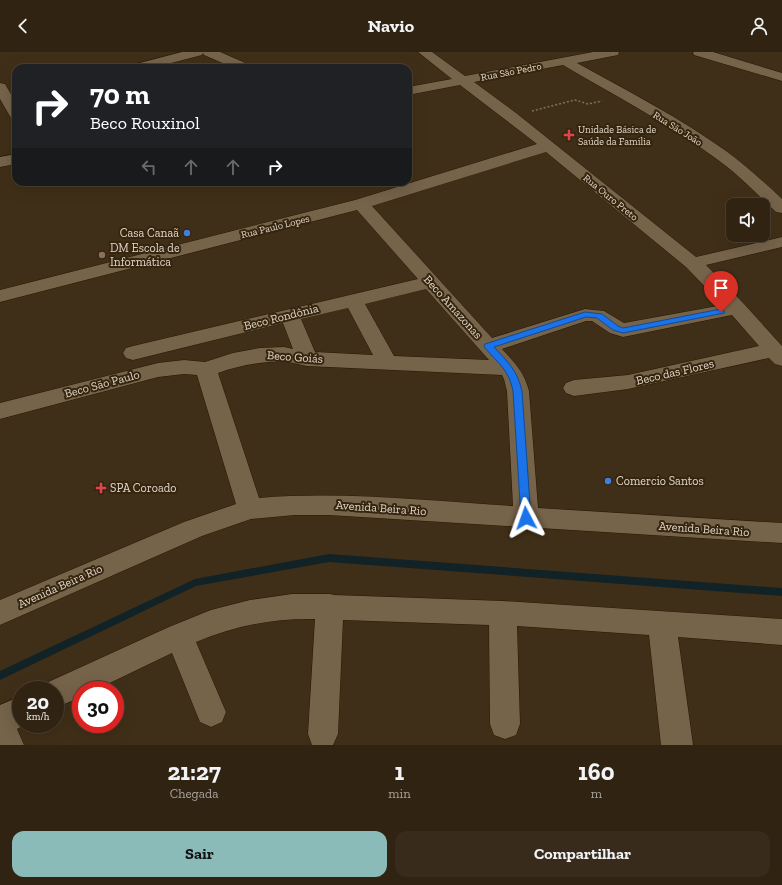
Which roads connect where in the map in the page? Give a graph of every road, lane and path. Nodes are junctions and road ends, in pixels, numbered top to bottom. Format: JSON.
{"nodes":[{"id":1,"x":197,"y":52,"type":"edge"},
{"id":2,"x":209,"y":52,"type":"edge"},
{"id":3,"x":424,"y":52,"type":"edge"},
{"id":4,"x":613,"y":52,"type":"edge"},
{"id":5,"x":699,"y":52,"type":"edge"},
{"id":6,"x":533,"y":54,"type":"dead end"},
{"id":7,"x":565,"y":61,"type":"junction"},
{"id":8,"x":152,"y":64,"type":"edge"},
{"id":9,"x":236,"y":64,"type":"edge"},
{"id":10,"x":548,"y":64,"type":"junction"},
{"id":11,"x":782,"y":77,"type":"edge"},
{"id":12,"x":463,"y":80,"type":"junction"},
{"id":13,"x":0,"y":87,"type":"edge"},
{"id":14,"x":412,"y":90,"type":"edge"},
{"id":15,"x":624,"y":95,"type":"junction"},
{"id":16,"x":12,"y":103,"type":"edge"},
{"id":17,"x":511,"y":116,"type":"junction"},
{"id":18,"x":548,"y":146,"type":"junction"},
{"id":19,"x":12,"y":160,"type":"edge"},
{"id":20,"x":0,"y":162,"type":"edge"},
{"id":21,"x":361,"y":204,"type":"junction"},
{"id":22,"x":782,"y":208,"type":"edge"},
{"id":23,"x":782,"y":242,"type":"edge"},
{"id":24,"x":693,"y":263,"type":"junction"},
{"id":25,"x":430,"y":282,"type":"junction"},
{"id":26,"x":0,"y":296,"type":"edge"},
{"id":27,"x":353,"y":300,"type":"junction"},
{"id":28,"x":737,"y":308,"type":"junction"},
{"id":29,"x":288,"y":314,"type":"junction"},
{"id":30,"x":488,"y":346,"type":"junction"},
{"id":31,"x":133,"y":353,"type":"dead end"},
{"id":32,"x":778,"y":354,"type":"edge"},
{"id":33,"x":307,"y":359,"type":"junction"},
{"id":34,"x":388,"y":363,"type":"junction"},
{"id":35,"x":508,"y":368,"type":"junction"},
{"id":36,"x":206,"y":369,"type":"junction"},
{"id":37,"x":574,"y":388,"type":"dead end"},
{"id":38,"x":0,"y":412,"type":"edge"},
{"id":39,"x":250,"y":509,"type":"junction"},
{"id":40,"x":526,"y":518,"type":"junction"},
{"id":41,"x":782,"y":533,"type":"edge"},
{"id":42,"x":330,"y":606,"type":"junction"},
{"id":43,"x":0,"y":613,"type":"edge"},
{"id":44,"x":503,"y":613,"type":"junction"},
{"id":45,"x":662,"y":624,"type":"junction"},
{"id":46,"x":782,"y":632,"type":"edge"},
{"id":47,"x":179,"y":636,"type":"junction"},
{"id":48,"x":64,"y":690,"type":"edge"},
{"id":49,"x":210,"y":712,"type":"dead end"},
{"id":50,"x":12,"y":716,"type":"edge"},
{"id":51,"x":0,"y":722,"type":"edge"},
{"id":52,"x":505,"y":724,"type":"dead end"},
{"id":53,"x":323,"y":734,"type":"dead end"},
{"id":54,"x":8,"y":745,"type":"edge"},
{"id":55,"x":676,"y":745,"type":"edge"}],
"edges":[{"from":1,"to":8,"type":"street"},
{"from":2,"to":9,"type":"street"},
{"from":3,"to":12,"type":"street","name":"Rua Ouro Preto"},
{"from":4,"to":7,"type":"street","name":"Rua São Pedro"},
{"from":5,"to":11,"type":"street"},
{"from":6,"to":10,"type":"street"},
{"from":7,"to":10,"type":"street","name":"Rua São Pedro"},
{"from":7,"to":15,"type":"street","name":"Rua São João"},
{"from":10,"to":12,"type":"street","name":"Rua São Pedro"},
{"from":12,"to":14,"type":"street","name":"Rua São Pedro"},
{"from":12,"to":17,"type":"street","name":"Rua Ouro Preto"},
{"from":13,"to":16,"type":"street"},
{"from":15,"to":17,"type":"path"},
{"from":15,"to":22,"type":"street","name":"Rua São João"},
{"from":17,"to":18,"type":"street","name":"Rua Ouro Preto"},
{"from":18,"to":21,"type":"street","name":"Rua Paulo Lopes"},
{"from":18,"to":24,"type":"street","name":"Rua Ouro Preto"},
{"from":19,"to":20,"type":"street"},
{"from":21,"to":25,"type":"street","name":"Beco Amazonas"},
{"from":21,"to":26,"type":"street","name":"Rua Paulo Lopes"},
{"from":23,"to":24,"type":"street"},
{"from":24,"to":28,"type":"street","name":"Rua Ouro Preto"},
{"from":25,"to":27,"type":"street","name":"Beco Rondônia"},
{"from":25,"to":30,"type":"street","name":"Beco Amazonas"},
{"from":27,"to":29,"type":"street","name":"Beco Rondônia"},
{"from":27,"to":34,"type":"street"},
{"from":28,"to":30,"type":"street"},
{"from":28,"to":32,"type":"street","name":"Rua Ouro Preto"},
{"from":29,"to":31,"type":"street","name":"Beco Rondônia"},
{"from":29,"to":33,"type":"street"},
{"from":30,"to":35,"type":"street","name":"Beco Amazonas"},
{"from":32,"to":37,"type":"street","name":"Beco das Flores"},
{"from":33,"to":34,"type":"street","name":"Beco Goiás"},
{"from":33,"to":36,"type":"street","name":"Beco Goiás"},
{"from":34,"to":35,"type":"street","name":"Beco Goiás"},
{"from":35,"to":40,"type":"street","name":"Beco Amazonas"},
{"from":36,"to":38,"type":"street","name":"Beco São Paulo"},
{"from":36,"to":39,"type":"street"},
{"from":39,"to":40,"type":"street","name":"Avenida Beira Rio"},
{"from":39,"to":43,"type":"street","name":"Avenida Beira Rio"},
{"from":40,"to":41,"type":"street","name":"Avenida Beira Rio"},
{"from":42,"to":44,"type":"street"},
{"from":42,"to":47,"type":"street"},
{"from":42,"to":53,"type":"street"},
{"from":44,"to":45,"type":"street"},
{"from":44,"to":52,"type":"street"},
{"from":45,"to":46,"type":"street"},
{"from":45,"to":55,"type":"street"},
{"from":47,"to":48,"type":"street"},
{"from":47,"to":49,"type":"street"},
{"from":50,"to":51,"type":"street"},
{"from":51,"to":54,"type":"street"}]}
